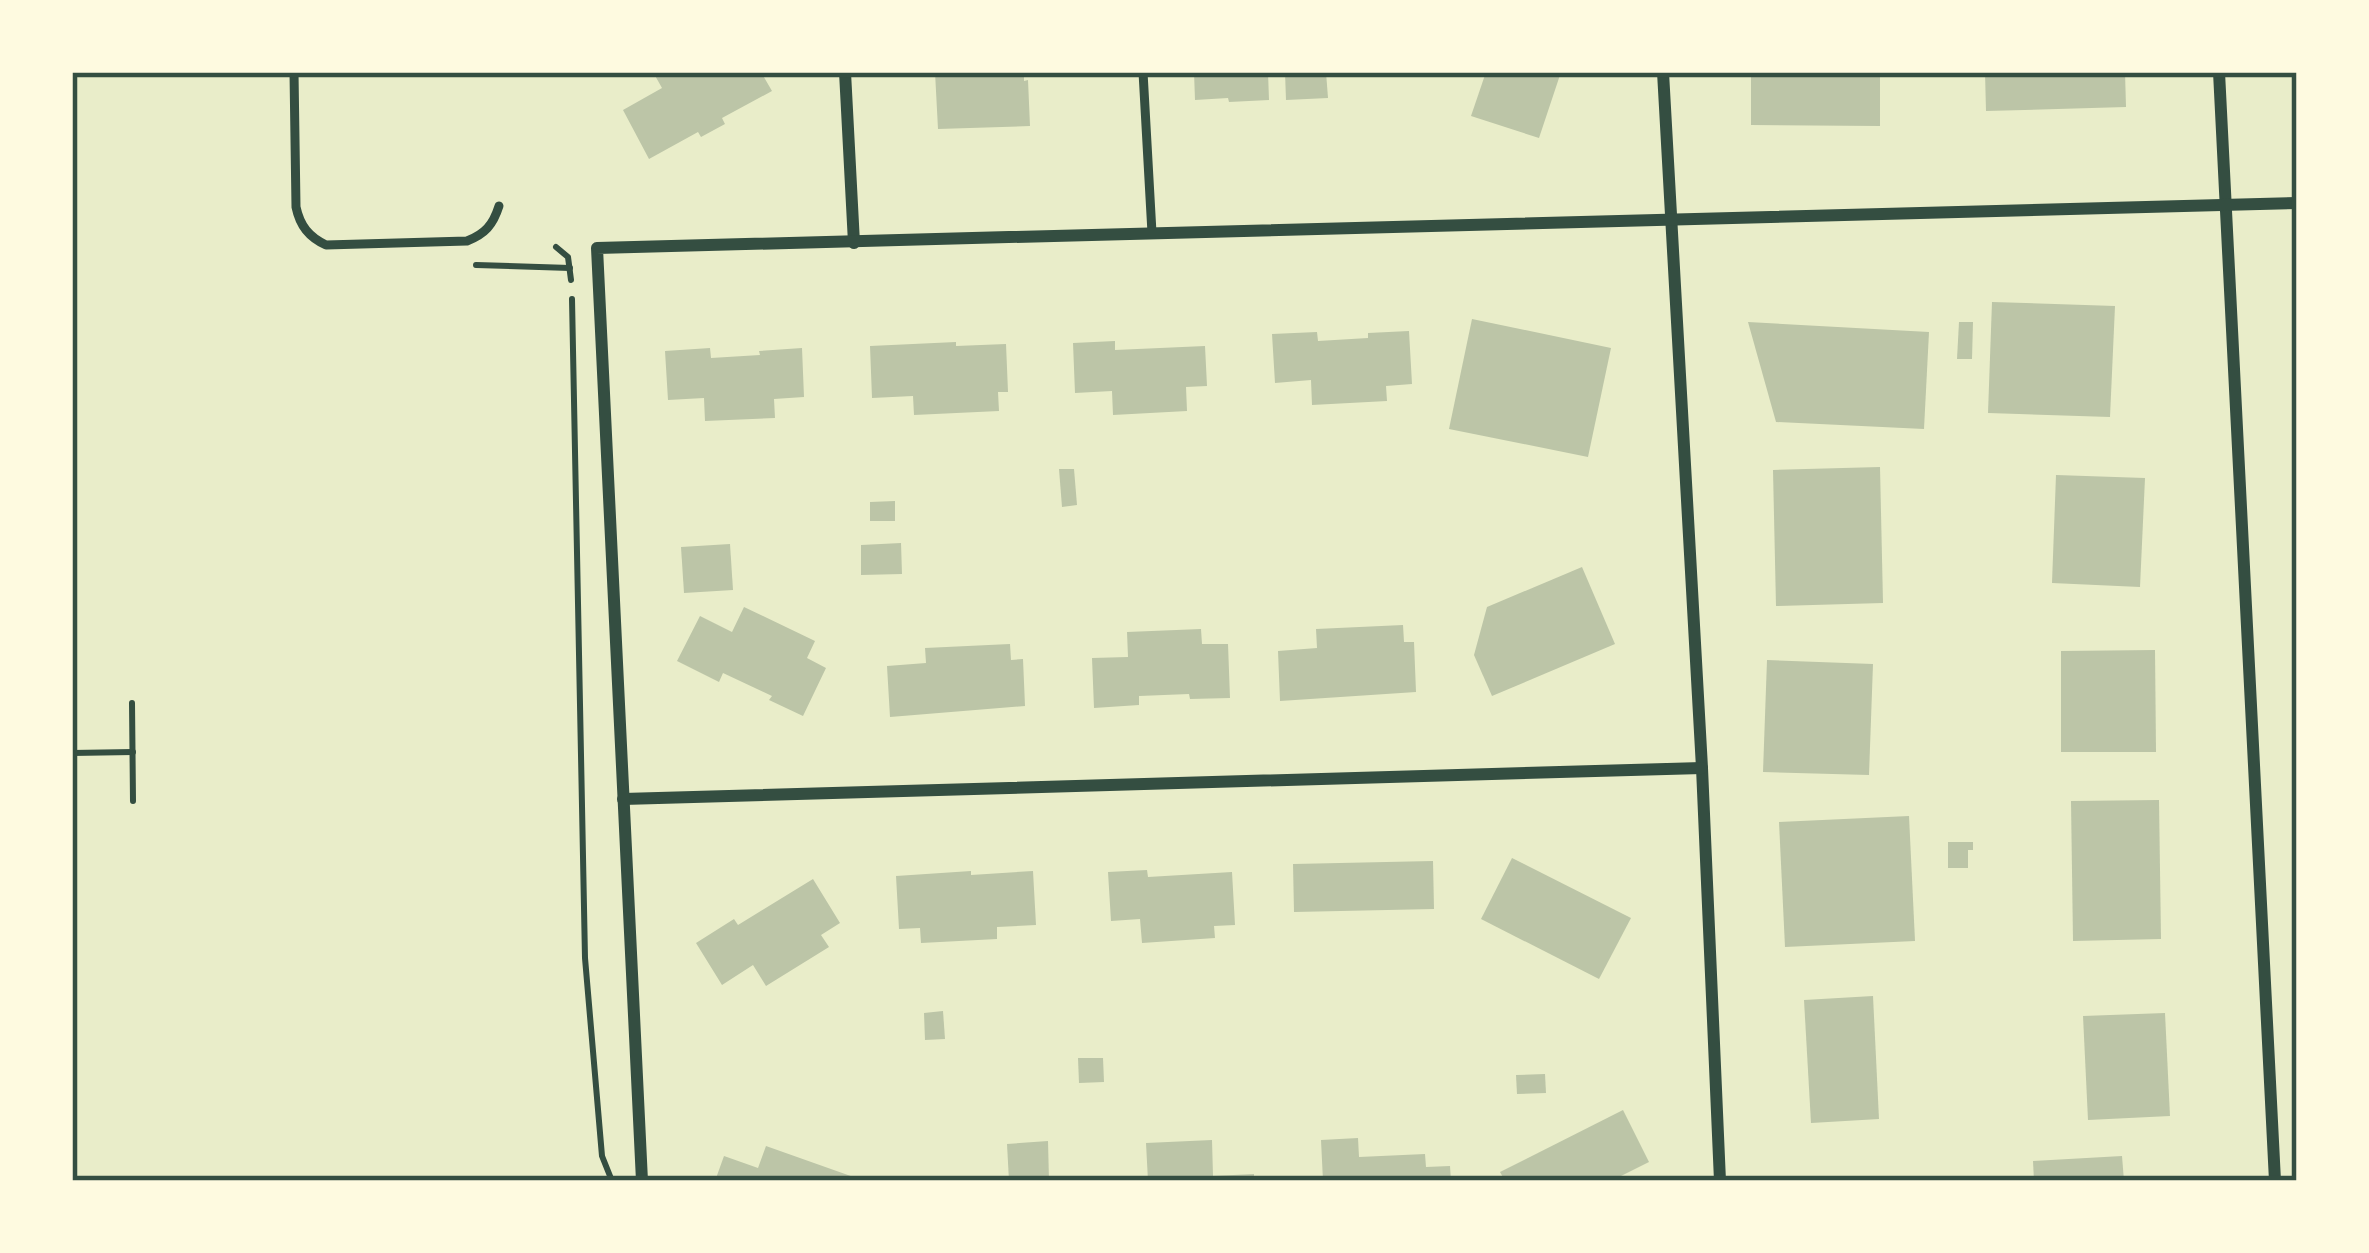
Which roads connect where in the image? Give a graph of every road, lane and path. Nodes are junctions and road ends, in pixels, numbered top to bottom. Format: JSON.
{"nodes":[{"id":1,"x":294,"y":72,"type":"edge"},
{"id":2,"x":845,"y":72,"type":"edge"},
{"id":3,"x":1143,"y":72,"type":"edge"},
{"id":4,"x":1663,"y":72,"type":"edge"},
{"id":5,"x":2219,"y":72,"type":"edge"},
{"id":6,"x":2297,"y":203,"type":"edge"},
{"id":7,"x":2225,"y":205,"type":"junction"},
{"id":8,"x":499,"y":206,"type":"dead end"},
{"id":9,"x":1671,"y":221,"type":"junction"},
{"id":10,"x":1152,"y":232,"type":"junction"},
{"id":11,"x":854,"y":243,"type":"junction"},
{"id":12,"x":556,"y":248,"type":"dead end"},
{"id":13,"x":476,"y":265,"type":"dead end"},
{"id":14,"x":570,"y":268,"type":"junction"},
{"id":15,"x":131,"y":703,"type":"dead end"},
{"id":16,"x":133,"y":752,"type":"junction"},
{"id":17,"x":72,"y":753,"type":"edge"},
{"id":18,"x":1702,"y":768,"type":"junction"},
{"id":19,"x":622,"y":799,"type":"junction"},
{"id":20,"x":133,"y":801,"type":"dead end"},
{"id":21,"x":612,"y":1181,"type":"edge"},
{"id":22,"x":642,"y":1181,"type":"edge"},
{"id":23,"x":1720,"y":1181,"type":"edge"},
{"id":24,"x":2275,"y":1181,"type":"edge"}],
"edges":[{"from":1,"to":8,"type":"lane"},
{"from":2,"to":11,"type":"street"},
{"from":3,"to":10,"type":"lane"},
{"from":4,"to":9,"type":"street"},
{"from":5,"to":7,"type":"street"},
{"from":6,"to":7,"type":"street"},
{"from":7,"to":9,"type":"street"},
{"from":7,"to":24,"type":"street"},
{"from":9,"to":10,"type":"street"},
{"from":9,"to":18,"type":"street"},
{"from":10,"to":11,"type":"street"},
{"from":11,"to":19,"type":"street"},
{"from":12,"to":14,"type":"path"},
{"from":13,"to":14,"type":"path"},
{"from":14,"to":21,"type":"path"},
{"from":15,"to":16,"type":"path"},
{"from":16,"to":17,"type":"path"},
{"from":16,"to":20,"type":"path"},
{"from":18,"to":19,"type":"street"},
{"from":18,"to":23,"type":"street"},
{"from":19,"to":22,"type":"street"}]}
